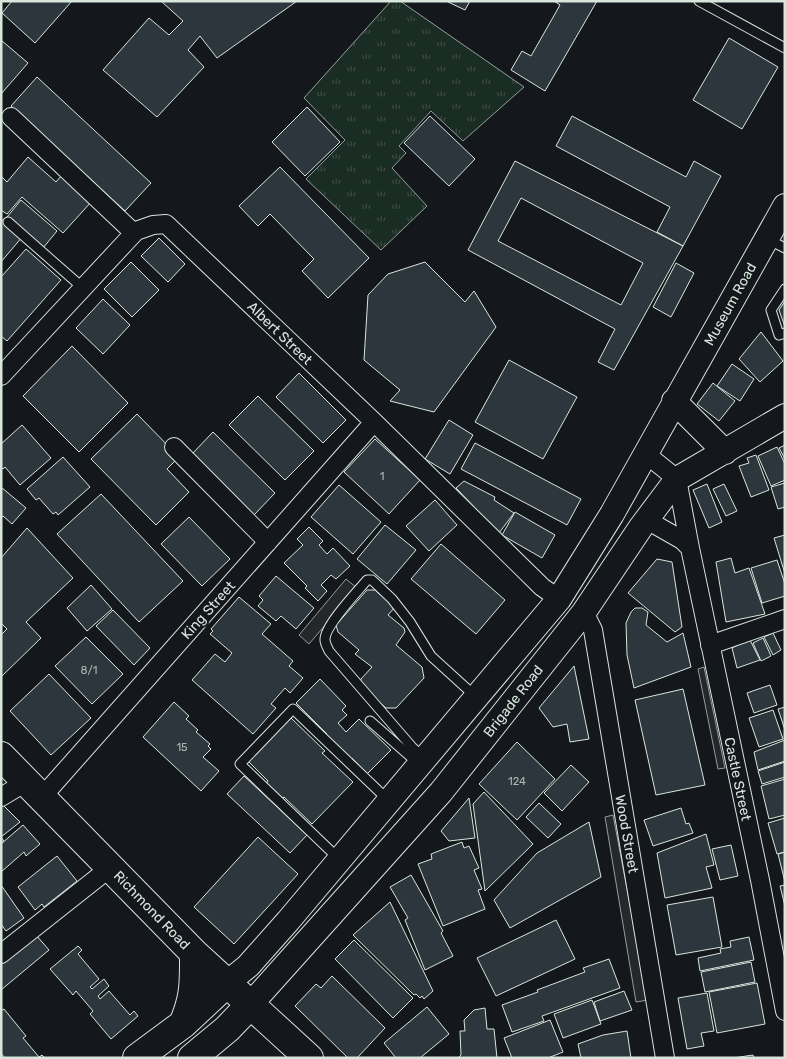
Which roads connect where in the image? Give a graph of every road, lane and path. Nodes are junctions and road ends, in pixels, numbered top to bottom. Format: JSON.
{"nodes":[{"id":1,"x":700,"y":1,"type":"edge"},
{"id":2,"x":785,"y":48,"type":"edge"},
{"id":3,"x":11,"y":117,"type":"dead end"},
{"id":4,"x":785,"y":206,"type":"edge"},
{"id":5,"x":8,"y":222,"type":"dead end"},
{"id":6,"x":134,"y":233,"type":"junction"},
{"id":7,"x":776,"y":243,"type":"edge"},
{"id":8,"x":83,"y":288,"type":"junction"},
{"id":9,"x":785,"y":288,"type":"edge"},
{"id":10,"x":785,"y":333,"type":"edge"},
{"id":11,"x":4,"y":367,"type":"edge"},
{"id":12,"x":674,"y":401,"type":"junction"},
{"id":13,"x":785,"y":416,"type":"edge"},
{"id":14,"x":374,"y":422,"type":"junction"},
{"id":15,"x":174,"y":447,"type":"dead end"},
{"id":16,"x":726,"y":452,"type":"junction"},
{"id":17,"x":646,"y":454,"type":"junction"},
{"id":18,"x":677,"y":479,"type":"junction"},
{"id":19,"x":647,"y":520,"type":"junction"},
{"id":20,"x":268,"y":542,"type":"junction"},
{"id":21,"x":690,"y":548,"type":"junction"},
{"id":22,"x":559,"y":599,"type":"junction"},
{"id":23,"x":584,"y":612,"type":"junction"},
{"id":24,"x":785,"y":619,"type":"edge"},
{"id":25,"x":710,"y":645,"type":"junction"},
{"id":26,"x":476,"y":697,"type":"junction"},
{"id":27,"x":370,"y":721,"type":"dead end"},
{"id":28,"x":1,"y":756,"type":"edge"},
{"id":29,"x":422,"y":762,"type":"junction"},
{"id":30,"x":34,"y":789,"type":"junction"},
{"id":31,"x":1,"y":797,"type":"edge"},
{"id":32,"x":390,"y":802,"type":"junction"},
{"id":33,"x":340,"y":859,"type":"junction"},
{"id":34,"x":111,"y":867,"type":"junction"},
{"id":35,"x":778,"y":943,"type":"edge"},
{"id":36,"x":194,"y":953,"type":"junction"},
{"id":37,"x":1,"y":954,"type":"edge"},
{"id":38,"x":227,"y":983,"type":"junction"},
{"id":39,"x":250,"y":1005,"type":"junction"},
{"id":40,"x":785,"y":1011,"type":"edge"},
{"id":41,"x":184,"y":1024,"type":"junction"},
{"id":42,"x":137,"y":1058,"type":"edge"},
{"id":43,"x":192,"y":1058,"type":"edge"},
{"id":44,"x":309,"y":1058,"type":"edge"},
{"id":45,"x":665,"y":1058,"type":"edge"}],
"edges":[{"from":1,"to":2,"type":"lane"},
{"from":3,"to":6,"type":"street"},
{"from":4,"to":7,"type":"main road","name":"Museum Road"},
{"from":5,"to":8,"type":"lane"},
{"from":6,"to":8,"type":"street","name":"Albert Street"},
{"from":6,"to":14,"type":"street","name":"Albert Street"},
{"from":7,"to":12,"type":"main road","name":"Museum Road"},
{"from":8,"to":11,"type":"street","name":"Albert Street"},
{"from":9,"to":10,"type":"lane"},
{"from":12,"to":16,"type":"main road"},
{"from":12,"to":17,"type":"main road"},
{"from":13,"to":16,"type":"main road","name":"Brigade Road"},
{"from":14,"to":20,"type":"street","name":"King Street"},
{"from":14,"to":22,"type":"street","name":"Albert Street"},
{"from":15,"to":20,"type":"street"},
{"from":16,"to":18,"type":"main road","name":"Brigade Road"},
{"from":17,"to":18,"type":"street"},
{"from":17,"to":22,"type":"main road"},
{"from":18,"to":19,"type":"main road","name":"Brigade Road"},
{"from":18,"to":21,"type":"street","name":"Castle Street"},
{"from":19,"to":21,"type":"street"},
{"from":19,"to":23,"type":"main road","name":"Brigade Road"},
{"from":20,"to":30,"type":"street","name":"King Street"},
{"from":21,"to":25,"type":"street","name":"Castle Street"},
{"from":22,"to":26,"type":"main road"},
{"from":23,"to":39,"type":"main road","name":"Brigade Road"},
{"from":23,"to":45,"type":"street","name":"Wood Street"},
{"from":24,"to":25,"type":"street"},
{"from":25,"to":35,"type":"street","name":"Castle Street"},
{"from":26,"to":29,"type":"main road"},
{"from":26,"to":29,"type":"lane"},
{"from":27,"to":29,"type":"lane"},
{"from":28,"to":30,"type":"main road","name":"Richmond Road"},
{"from":29,"to":32,"type":"main road"},
{"from":30,"to":31,"type":"street","name":"King Street"},
{"from":30,"to":34,"type":"main road","name":"Richmond Road"},
{"from":32,"to":33,"type":"main road"},
{"from":32,"to":33,"type":"lane"},
{"from":33,"to":38,"type":"main road"},
{"from":34,"to":36,"type":"main road","name":"Richmond Road"},
{"from":34,"to":37,"type":"street"},
{"from":35,"to":40,"type":"street","name":"Castle Street"},
{"from":36,"to":38,"type":"main road","name":"Richmond Road"},
{"from":36,"to":41,"type":"main road"},
{"from":38,"to":39,"type":"main road","name":"Richmond Road"},
{"from":38,"to":41,"type":"main road"},
{"from":39,"to":43,"type":"main road"},
{"from":39,"to":44,"type":"main road","name":"Richmond Road"},
{"from":41,"to":42,"type":"main road"}]}
